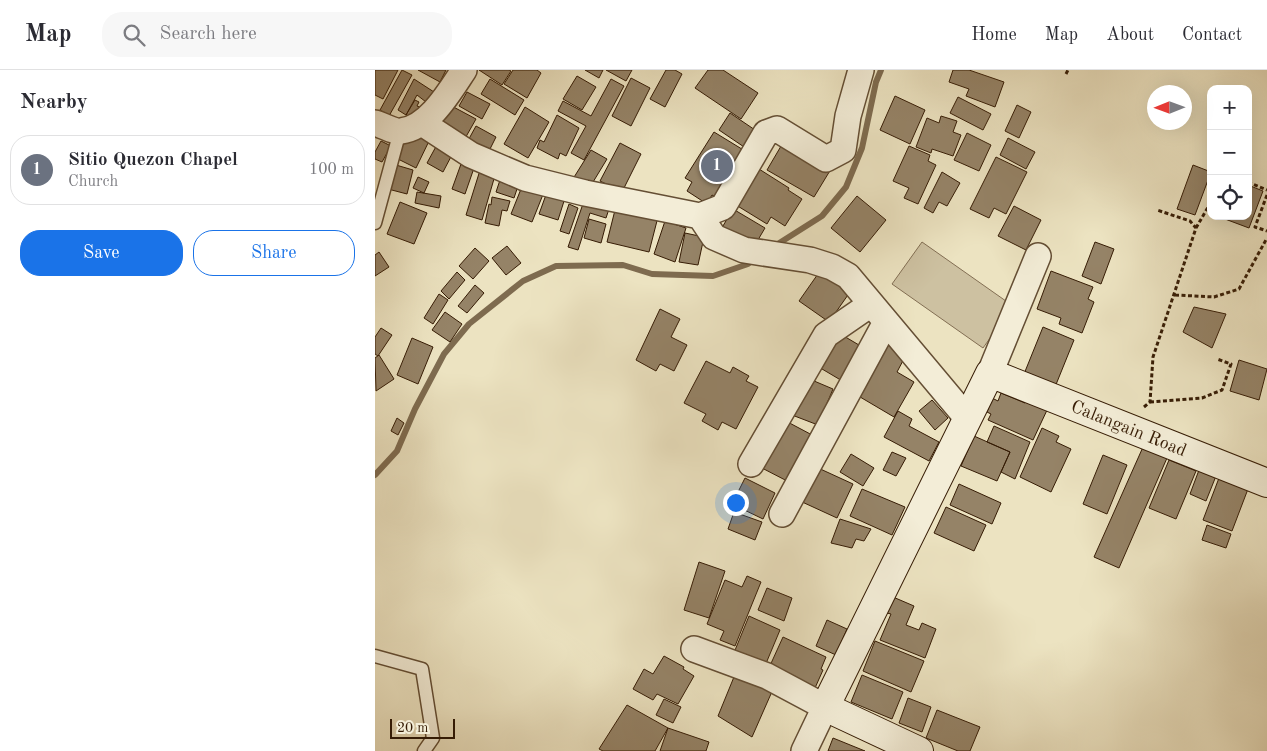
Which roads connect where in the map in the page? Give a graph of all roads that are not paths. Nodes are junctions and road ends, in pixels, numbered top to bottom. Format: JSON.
{"nodes":[{"id":1,"x":464,"y":70,"type":"edge"},
{"id":2,"x":861,"y":70,"type":"edge"},
{"id":3,"x":375,"y":123,"type":"edge"},
{"id":4,"x":411,"y":127,"type":"junction"},
{"id":5,"x":699,"y":216,"type":"junction"},
{"id":6,"x":375,"y":223,"type":"edge"},
{"id":7,"x":1038,"y":256,"type":"dead end"},
{"id":8,"x":879,"y":313,"type":"junction"},
{"id":9,"x":990,"y":373,"type":"junction"},
{"id":10,"x":967,"y":418,"type":"junction"},
{"id":11,"x":751,"y":464,"type":"dead end"},
{"id":12,"x":1267,"y":483,"type":"edge"},
{"id":13,"x":782,"y":514,"type":"dead end"},
{"id":14,"x":694,"y":650,"type":"dead end"},
{"id":15,"x":375,"y":656,"type":"edge"},
{"id":16,"x":825,"y":707,"type":"junction"},
{"id":17,"x":424,"y":751,"type":"edge"},
{"id":18,"x":804,"y":751,"type":"edge"},
{"id":19,"x":919,"y":751,"type":"edge"}],
"edges":[{"from":1,"to":4,"type":"street"},
{"from":2,"to":5,"type":"street"},
{"from":3,"to":4,"type":"street"},
{"from":4,"to":5,"type":"street"},
{"from":4,"to":6,"type":"lane"},
{"from":5,"to":8,"type":"street"},
{"from":7,"to":9,"type":"street"},
{"from":8,"to":10,"type":"street"},
{"from":8,"to":11,"type":"street"},
{"from":8,"to":13,"type":"street"},
{"from":9,"to":10,"type":"street"},
{"from":9,"to":12,"type":"street","name":"Calangain Road"},
{"from":10,"to":16,"type":"street"},
{"from":14,"to":16,"type":"street"},
{"from":15,"to":17,"type":"lane"},
{"from":16,"to":18,"type":"street"},
{"from":16,"to":19,"type":"street"}]}
